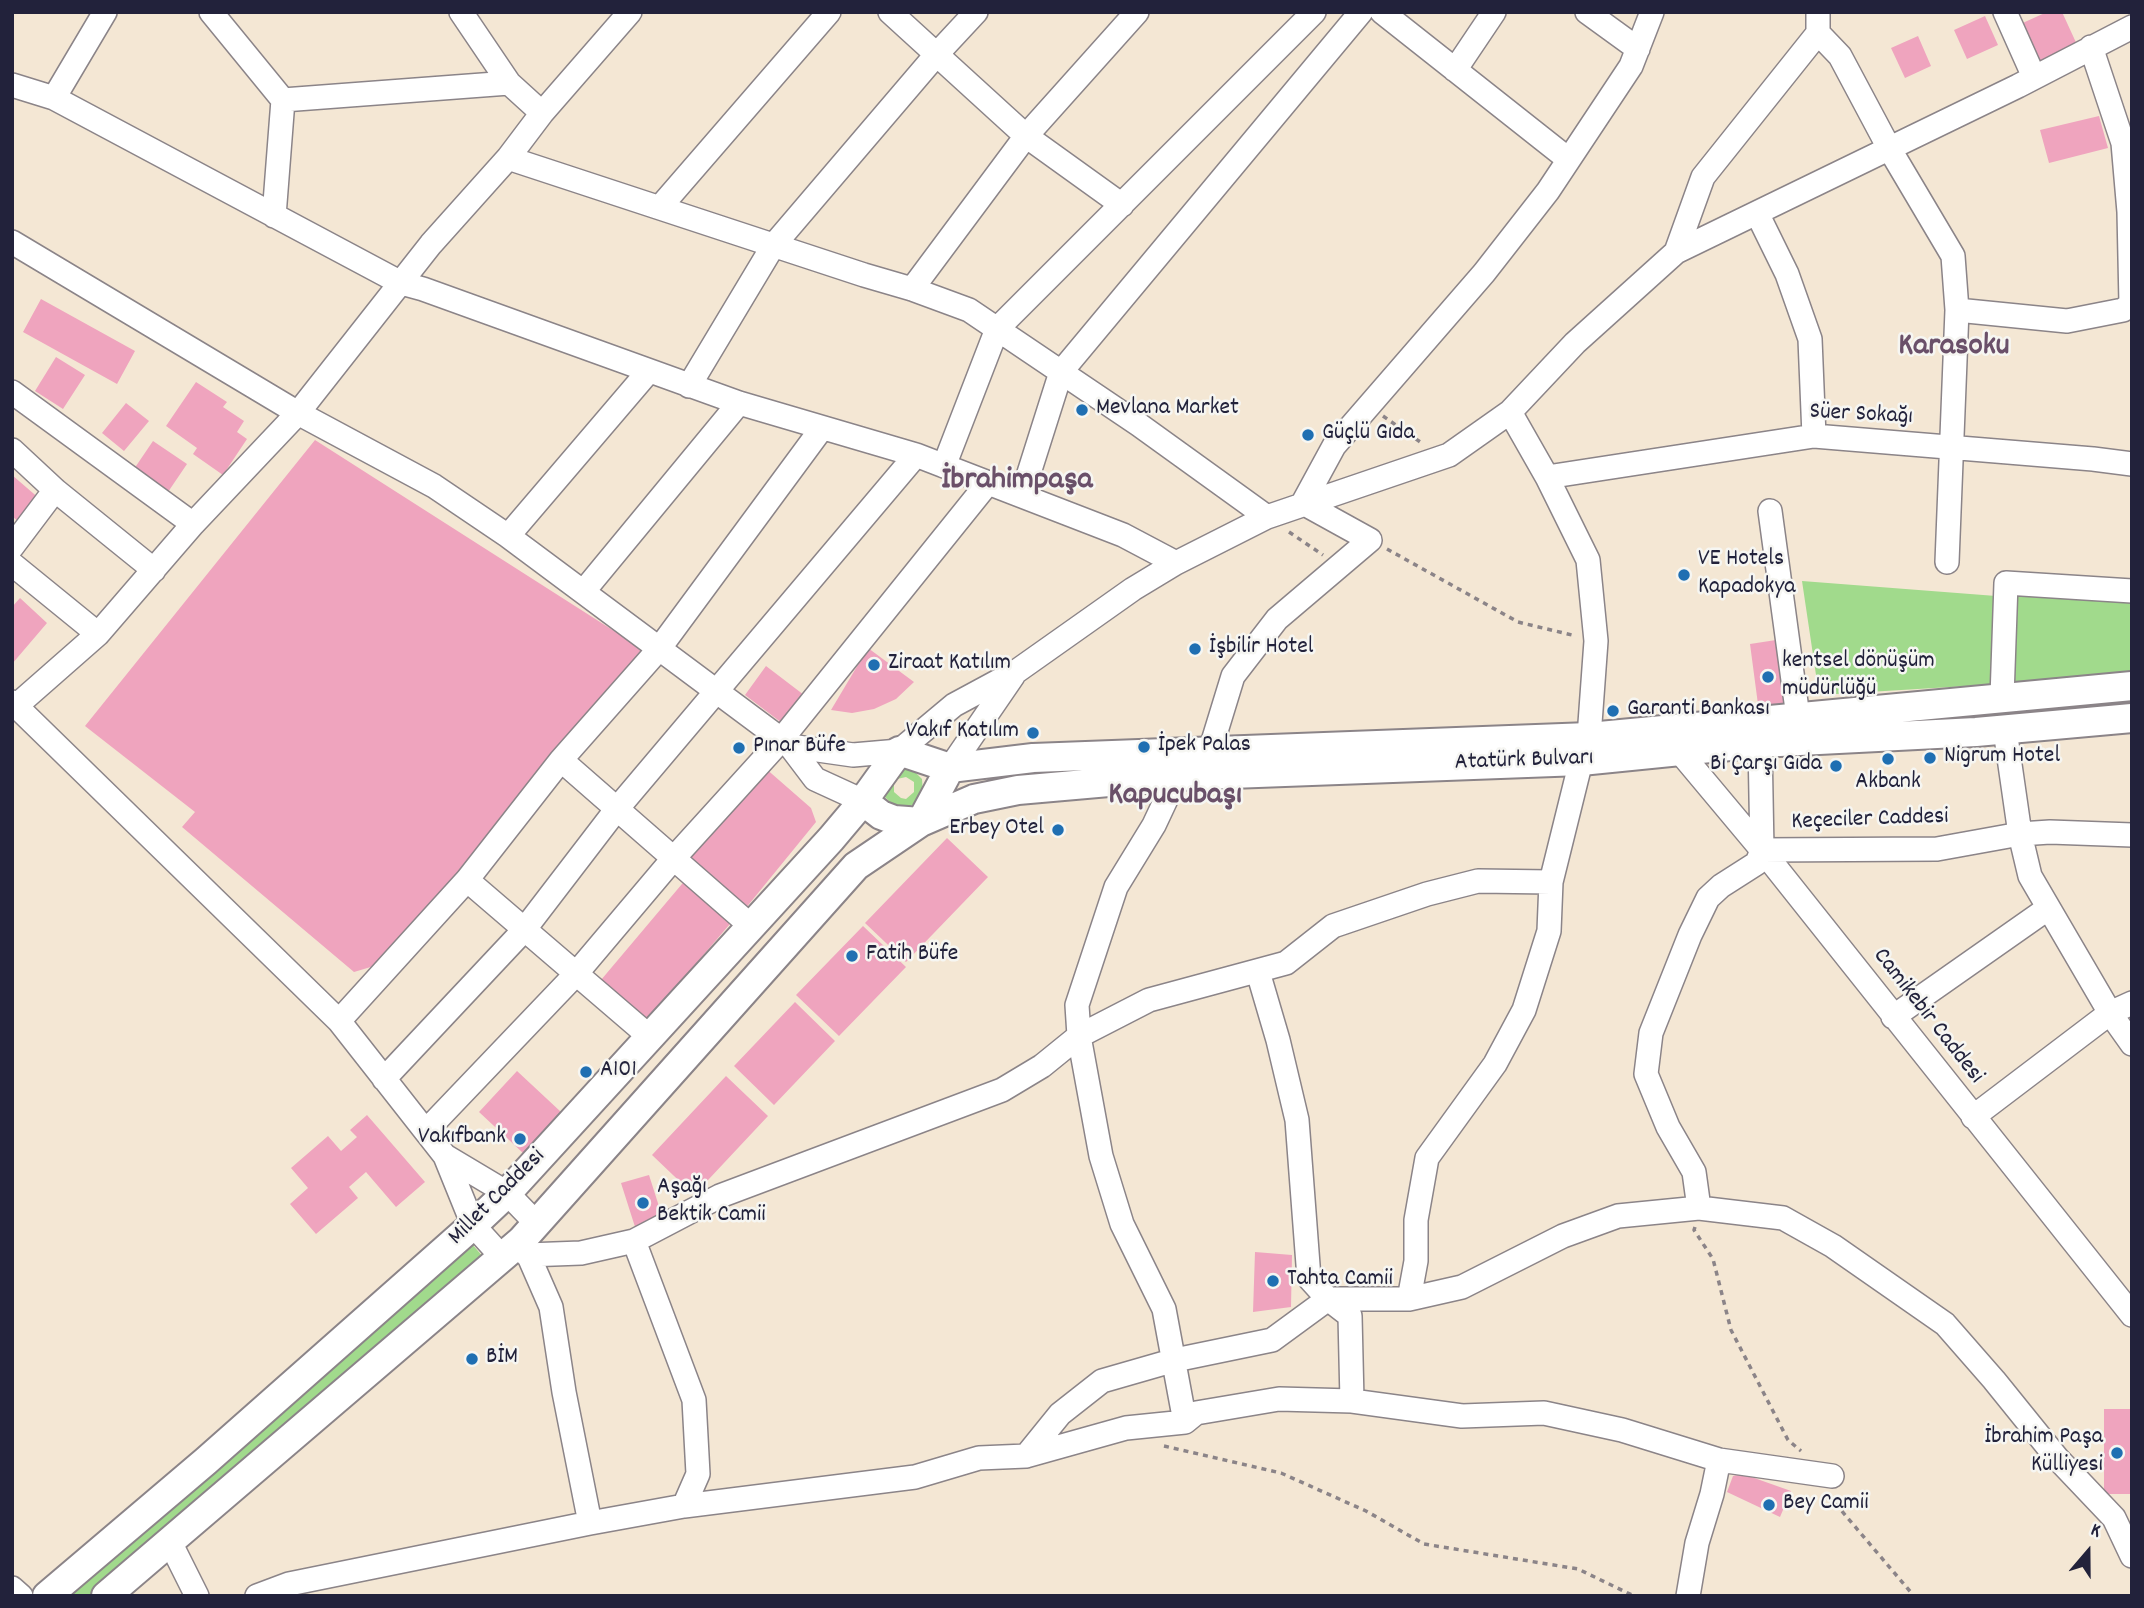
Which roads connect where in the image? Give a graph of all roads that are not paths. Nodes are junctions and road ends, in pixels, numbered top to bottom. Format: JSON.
{"nodes":[{"id":1,"x":105,"y":12,"type":"edge"},
{"id":2,"x":211,"y":12,"type":"edge"},
{"id":3,"x":461,"y":12,"type":"edge"},
{"id":4,"x":631,"y":12,"type":"edge"},
{"id":5,"x":829,"y":12,"type":"edge"},
{"id":6,"x":890,"y":12,"type":"edge"},
{"id":7,"x":976,"y":12,"type":"edge"},
{"id":8,"x":1137,"y":12,"type":"edge"},
{"id":9,"x":1314,"y":12,"type":"edge"},
{"id":10,"x":1361,"y":12,"type":"edge"},
{"id":11,"x":1382,"y":12,"type":"edge"},
{"id":12,"x":1494,"y":12,"type":"edge"},
{"id":13,"x":1587,"y":12,"type":"edge"},
{"id":14,"x":1652,"y":12,"type":"edge"},
{"id":15,"x":2005,"y":12,"type":"edge"},
{"id":16,"x":1818,"y":23,"type":"edge"},
{"id":17,"x":2123,"y":23,"type":"edge"},
{"id":18,"x":2091,"y":47,"type":"junction"},
{"id":19,"x":1638,"y":49,"type":"junction"},
{"id":20,"x":936,"y":55,"type":"junction"},
{"id":21,"x":1455,"y":70,"type":"junction"},
{"id":22,"x":2034,"y":78,"type":"junction"},
{"id":23,"x":509,"y":83,"type":"junction"},
{"id":24,"x":12,"y":85,"type":"edge"},
{"id":25,"x":54,"y":98,"type":"junction"},
{"id":26,"x":283,"y":100,"type":"junction"},
{"id":27,"x":542,"y":113,"type":"junction"},
{"id":28,"x":1026,"y":136,"type":"junction"},
{"id":29,"x":1889,"y":148,"type":"junction"},
{"id":30,"x":508,"y":158,"type":"junction"},
{"id":31,"x":1568,"y":159,"type":"junction"},
{"id":32,"x":1122,"y":205,"type":"junction"},
{"id":33,"x":661,"y":206,"type":"junction"},
{"id":34,"x":1757,"y":213,"type":"junction"},
{"id":35,"x":274,"y":216,"type":"junction"},
{"id":36,"x":12,"y":242,"type":"edge"},
{"id":37,"x":773,"y":246,"type":"junction"},
{"id":38,"x":1676,"y":252,"type":"junction"},
{"id":39,"x":401,"y":283,"type":"junction"},
{"id":40,"x":912,"y":289,"type":"junction"},
{"id":41,"x":1957,"y":310,"type":"junction"},
{"id":42,"x":997,"y":329,"type":"junction"},
{"id":43,"x":648,"y":372,"type":"junction"},
{"id":44,"x":1060,"y":372,"type":"junction"},
{"id":45,"x":689,"y":386,"type":"junction"},
{"id":46,"x":12,"y":393,"type":"edge"},
{"id":47,"x":739,"y":403,"type":"junction"},
{"id":48,"x":1510,"y":412,"type":"junction"},
{"id":49,"x":298,"y":413,"type":"junction"},
{"id":50,"x":822,"y":428,"type":"junction"},
{"id":51,"x":1814,"y":436,"type":"junction"},
{"id":52,"x":1952,"y":447,"type":"junction"},
{"id":53,"x":12,"y":450,"type":"edge"},
{"id":54,"x":916,"y":455,"type":"junction"},
{"id":55,"x":2132,"y":464,"type":"edge"},
{"id":56,"x":944,"y":466,"type":"junction"},
{"id":57,"x":1547,"y":477,"type":"junction"},
{"id":58,"x":987,"y":484,"type":"junction"},
{"id":59,"x":54,"y":490,"type":"junction"},
{"id":60,"x":1022,"y":495,"type":"junction"},
{"id":61,"x":1303,"y":503,"type":"junction"},
{"id":62,"x":1770,"y":511,"type":"dead end"},
{"id":63,"x":1267,"y":517,"type":"junction"},
{"id":64,"x":193,"y":524,"type":"junction"},
{"id":65,"x":508,"y":536,"type":"junction"},
{"id":66,"x":12,"y":547,"type":"edge"},
{"id":67,"x":1947,"y":562,"type":"dead end"},
{"id":68,"x":12,"y":564,"type":"edge"},
{"id":69,"x":1176,"y":564,"type":"junction"},
{"id":70,"x":153,"y":570,"type":"junction"},
{"id":71,"x":2132,"y":591,"type":"edge"},
{"id":72,"x":583,"y":592,"type":"junction"},
{"id":73,"x":99,"y":634,"type":"junction"},
{"id":74,"x":659,"y":649,"type":"junction"},
{"id":75,"x":1017,"y":671,"type":"junction"},
{"id":76,"x":2132,"y":686,"type":"edge"},
{"id":77,"x":717,"y":692,"type":"junction"},
{"id":78,"x":2002,"y":697,"type":"junction"},
{"id":79,"x":14,"y":705,"type":"edge"},
{"id":80,"x":1798,"y":716,"type":"junction"},
{"id":81,"x":2132,"y":718,"type":"edge"},
{"id":82,"x":2006,"y":730,"type":"junction"},
{"id":83,"x":785,"y":743,"type":"junction"},
{"id":84,"x":1760,"y":743,"type":"junction"},
{"id":85,"x":1585,"y":749,"type":"junction"},
{"id":86,"x":899,"y":751,"type":"junction"},
{"id":87,"x":1210,"y":751,"type":"junction"},
{"id":88,"x":1680,"y":752,"type":"junction"},
{"id":89,"x":561,"y":760,"type":"junction"},
{"id":90,"x":950,"y":768,"type":"junction"},
{"id":91,"x":1177,"y":776,"type":"junction"},
{"id":92,"x":863,"y":801,"type":"junction"},
{"id":93,"x":616,"y":810,"type":"junction"},
{"id":94,"x":921,"y":822,"type":"junction"},
{"id":95,"x":2020,"y":834,"type":"junction"},
{"id":96,"x":2132,"y":835,"type":"edge"},
{"id":97,"x":1762,"y":850,"type":"junction"},
{"id":98,"x":673,"y":859,"type":"junction"},
{"id":99,"x":467,"y":880,"type":"junction"},
{"id":100,"x":1551,"y":882,"type":"junction"},
{"id":101,"x":2047,"y":909,"type":"junction"},
{"id":102,"x":751,"y":926,"type":"junction"},
{"id":103,"x":524,"y":930,"type":"junction"},
{"id":104,"x":1258,"y":972,"type":"junction"},
{"id":105,"x":575,"y":975,"type":"junction"},
{"id":106,"x":2132,"y":1003,"type":"edge"},
{"id":107,"x":2109,"y":1013,"type":"junction"},
{"id":108,"x":1893,"y":1017,"type":"junction"},
{"id":109,"x":339,"y":1021,"type":"junction"},
{"id":110,"x":1079,"y":1036,"type":"junction"},
{"id":111,"x":650,"y":1037,"type":"junction"},
{"id":112,"x":2132,"y":1044,"type":"edge"},
{"id":113,"x":384,"y":1079,"type":"junction"},
{"id":114,"x":1973,"y":1117,"type":"junction"},
{"id":115,"x":425,"y":1131,"type":"junction"},
{"id":116,"x":445,"y":1156,"type":"junction"},
{"id":117,"x":507,"y":1193,"type":"junction"},
{"id":118,"x":1699,"y":1208,"type":"junction"},
{"id":119,"x":473,"y":1225,"type":"junction"},
{"id":120,"x":634,"y":1241,"type":"junction"},
{"id":121,"x":522,"y":1244,"type":"junction"},
{"id":122,"x":1328,"y":1299,"type":"junction"},
{"id":123,"x":1409,"y":1299,"type":"junction"},
{"id":124,"x":2131,"y":1315,"type":"edge"},
{"id":125,"x":1175,"y":1360,"type":"junction"},
{"id":126,"x":1352,"y":1401,"type":"junction"},
{"id":127,"x":1185,"y":1422,"type":"junction"},
{"id":128,"x":1026,"y":1456,"type":"junction"},
{"id":129,"x":1720,"y":1460,"type":"junction"},
{"id":130,"x":1832,"y":1476,"type":"road end"},
{"id":131,"x":684,"y":1506,"type":"junction"},
{"id":132,"x":590,"y":1523,"type":"junction"},
{"id":133,"x":170,"y":1542,"type":"junction"},
{"id":134,"x":2132,"y":1556,"type":"edge"},
{"id":135,"x":12,"y":1588,"type":"edge"},
{"id":136,"x":21,"y":1596,"type":"edge"},
{"id":137,"x":47,"y":1596,"type":"edge"},
{"id":138,"x":106,"y":1596,"type":"edge"},
{"id":139,"x":197,"y":1596,"type":"edge"},
{"id":140,"x":257,"y":1596,"type":"edge"},
{"id":141,"x":1688,"y":1596,"type":"edge"}],
"edges":[{"from":1,"to":25,"type":"street"},
{"from":2,"to":26,"type":"street"},
{"from":3,"to":23,"type":"street"},
{"from":4,"to":27,"type":"street"},
{"from":5,"to":33,"type":"street"},
{"from":6,"to":20,"type":"street"},
{"from":7,"to":20,"type":"street"},
{"from":8,"to":28,"type":"street"},
{"from":9,"to":32,"type":"street"},
{"from":10,"to":44,"type":"street"},
{"from":11,"to":21,"type":"street"},
{"from":12,"to":21,"type":"street"},
{"from":13,"to":19,"type":"street"},
{"from":14,"to":19,"type":"street"},
{"from":15,"to":22,"type":"street"},
{"from":16,"to":29,"type":"street"},
{"from":16,"to":38,"type":"street"},
{"from":17,"to":18,"type":"street"},
{"from":18,"to":22,"type":"street"},
{"from":18,"to":41,"type":"street"},
{"from":19,"to":31,"type":"street"},
{"from":20,"to":28,"type":"street"},
{"from":20,"to":37,"type":"street"},
{"from":21,"to":31,"type":"street"},
{"from":22,"to":29,"type":"street"},
{"from":23,"to":26,"type":"street"},
{"from":23,"to":27,"type":"street"},
{"from":24,"to":25,"type":"street"},
{"from":25,"to":35,"type":"street"},
{"from":26,"to":35,"type":"street"},
{"from":27,"to":30,"type":"street"},
{"from":28,"to":32,"type":"street"},
{"from":28,"to":40,"type":"street"},
{"from":29,"to":34,"type":"street"},
{"from":29,"to":41,"type":"street"},
{"from":30,"to":33,"type":"street"},
{"from":30,"to":39,"type":"street"},
{"from":31,"to":61,"type":"street"},
{"from":32,"to":42,"type":"street"},
{"from":33,"to":37,"type":"street"},
{"from":34,"to":38,"type":"street"},
{"from":34,"to":51,"type":"street"},
{"from":35,"to":39,"type":"street"},
{"from":36,"to":49,"type":"street"},
{"from":37,"to":40,"type":"street"},
{"from":37,"to":45,"type":"street"},
{"from":38,"to":48,"type":"street"},
{"from":39,"to":43,"type":"street"},
{"from":39,"to":49,"type":"street"},
{"from":40,"to":42,"type":"street"},
{"from":41,"to":52,"type":"street"},
{"from":42,"to":44,"type":"street"},
{"from":42,"to":56,"type":"street"},
{"from":43,"to":45,"type":"street"},
{"from":43,"to":65,"type":"street"},
{"from":44,"to":60,"type":"street"},
{"from":44,"to":63,"type":"street"},
{"from":45,"to":47,"type":"street"},
{"from":46,"to":64,"type":"street"},
{"from":47,"to":50,"type":"street"},
{"from":47,"to":72,"type":"street"},
{"from":48,"to":57,"type":"street"},
{"from":48,"to":61,"type":"street"},
{"from":49,"to":64,"type":"street"},
{"from":49,"to":65,"type":"street"},
{"from":50,"to":54,"type":"street"},
{"from":50,"to":74,"type":"street"},
{"from":51,"to":52,"type":"street","name":"Süer Sokağı"},
{"from":51,"to":57,"type":"street","name":"Süer Sokağı"},
{"from":52,"to":55,"type":"street","name":"Süer Sokağı"},
{"from":52,"to":67,"type":"street"},
{"from":53,"to":59,"type":"street"},
{"from":54,"to":56,"type":"street"},
{"from":54,"to":77,"type":"street"},
{"from":56,"to":58,"type":"street"},
{"from":57,"to":85,"type":"street"},
{"from":58,"to":60,"type":"street"},
{"from":58,"to":83,"type":"street"},
{"from":59,"to":66,"type":"street"},
{"from":59,"to":70,"type":"street"},
{"from":60,"to":69,"type":"street"},
{"from":61,"to":63,"type":"street"},
{"from":61,"to":87,"type":"street"},
{"from":62,"to":80,"type":"street"},
{"from":63,"to":69,"type":"street"},
{"from":64,"to":70,"type":"street"},
{"from":65,"to":72,"type":"street"},
{"from":68,"to":73,"type":"street"},
{"from":69,"to":75,"type":"street"},
{"from":70,"to":73,"type":"street"},
{"from":71,"to":78,"type":"street"},
{"from":72,"to":74,"type":"street"},
{"from":73,"to":79,"type":"street"},
{"from":74,"to":77,"type":"street"},
{"from":74,"to":89,"type":"street"},
{"from":75,"to":86,"type":"street"},
{"from":75,"to":90,"type":"street"},
{"from":76,"to":78,"type":"main road","name":"Atatürk Bulvarı"},
{"from":77,"to":83,"type":"street"},
{"from":77,"to":93,"type":"street"},
{"from":78,"to":80,"type":"main road","name":"Atatürk Bulvarı"},
{"from":78,"to":82,"type":"main road"},
{"from":79,"to":109,"type":"street"},
{"from":80,"to":85,"type":"main road","name":"Atatürk Bulvarı"},
{"from":81,"to":82,"type":"main road","name":"Atatürk Bulvarı"},
{"from":82,"to":84,"type":"main road","name":"Atatürk Bulvarı"},
{"from":82,"to":95,"type":"street"},
{"from":83,"to":86,"type":"street"},
{"from":83,"to":92,"type":"street"},
{"from":83,"to":98,"type":"street"},
{"from":84,"to":88,"type":"main road","name":"Atatürk Bulvarı"},
{"from":84,"to":97,"type":"street"},
{"from":85,"to":87,"type":"main road","name":"Atatürk Bulvarı"},
{"from":85,"to":88,"type":"main road","name":"Atatürk Bulvarı"},
{"from":85,"to":91,"type":"main road","name":"Atatürk Bulvarı"},
{"from":85,"to":100,"type":"street"},
{"from":86,"to":90,"type":"main road"},
{"from":86,"to":92,"type":"main road","name":"Millet Caddesi"},
{"from":87,"to":90,"type":"main road","name":"Atatürk Bulvarı"},
{"from":88,"to":97,"type":"street","name":"Camikebir Caddesi"},
{"from":89,"to":93,"type":"street"},
{"from":89,"to":99,"type":"street"},
{"from":90,"to":94,"type":"main road","name":"Millet Caddesi"},
{"from":91,"to":94,"type":"main road","name":"Atatürk Bulvarı"},
{"from":91,"to":110,"type":"street"},
{"from":92,"to":94,"type":"main road"},
{"from":92,"to":102,"type":"main road","name":"Millet Caddesi"},
{"from":93,"to":98,"type":"street"},
{"from":93,"to":103,"type":"street"},
{"from":94,"to":121,"type":"main road","name":"Millet Caddesi"},
{"from":95,"to":96,"type":"street","name":"Keçeciler Caddesi"},
{"from":95,"to":97,"type":"street","name":"Keçeciler Caddesi"},
{"from":95,"to":101,"type":"street"},
{"from":97,"to":108,"type":"street","name":"Camikebir Caddesi"},
{"from":97,"to":118,"type":"street"},
{"from":98,"to":102,"type":"street"},
{"from":98,"to":105,"type":"street"},
{"from":99,"to":103,"type":"street"},
{"from":99,"to":109,"type":"street"},
{"from":100,"to":104,"type":"street"},
{"from":100,"to":123,"type":"street"},
{"from":101,"to":107,"type":"street"},
{"from":101,"to":108,"type":"street"},
{"from":102,"to":111,"type":"main road","name":"Millet Caddesi"},
{"from":103,"to":105,"type":"street"},
{"from":103,"to":113,"type":"street"},
{"from":104,"to":110,"type":"street"},
{"from":104,"to":122,"type":"street"},
{"from":105,"to":111,"type":"street"},
{"from":105,"to":115,"type":"street"},
{"from":106,"to":107,"type":"street"},
{"from":107,"to":112,"type":"street"},
{"from":107,"to":114,"type":"street"},
{"from":108,"to":114,"type":"street","name":"Camikebir Caddesi"},
{"from":109,"to":113,"type":"street"},
{"from":110,"to":120,"type":"street"},
{"from":110,"to":125,"type":"street"},
{"from":111,"to":117,"type":"main road","name":"Millet Caddesi"},
{"from":113,"to":115,"type":"street"},
{"from":114,"to":124,"type":"street","name":"Camikebir Caddesi"},
{"from":115,"to":116,"type":"street"},
{"from":116,"to":117,"type":"street"},
{"from":116,"to":119,"type":"street"},
{"from":117,"to":119,"type":"main road","name":"Millet Caddesi"},
{"from":117,"to":121,"type":"street"},
{"from":118,"to":123,"type":"street"},
{"from":118,"to":134,"type":"street"},
{"from":119,"to":121,"type":"street"},
{"from":119,"to":137,"type":"main road","name":"Millet Caddesi"},
{"from":120,"to":121,"type":"street"},
{"from":120,"to":131,"type":"street"},
{"from":121,"to":132,"type":"street"},
{"from":121,"to":133,"type":"main road","name":"Millet Caddesi"},
{"from":122,"to":123,"type":"street"},
{"from":122,"to":125,"type":"street"},
{"from":122,"to":126,"type":"street"},
{"from":125,"to":127,"type":"street"},
{"from":125,"to":128,"type":"street"},
{"from":126,"to":127,"type":"street"},
{"from":126,"to":129,"type":"street"},
{"from":127,"to":128,"type":"street"},
{"from":128,"to":131,"type":"street"},
{"from":129,"to":130,"type":"street"},
{"from":129,"to":141,"type":"street"},
{"from":131,"to":132,"type":"street"},
{"from":132,"to":140,"type":"street"},
{"from":133,"to":138,"type":"main road","name":"Millet Caddesi"},
{"from":133,"to":139,"type":"street"},
{"from":135,"to":136,"type":"street"}]}
